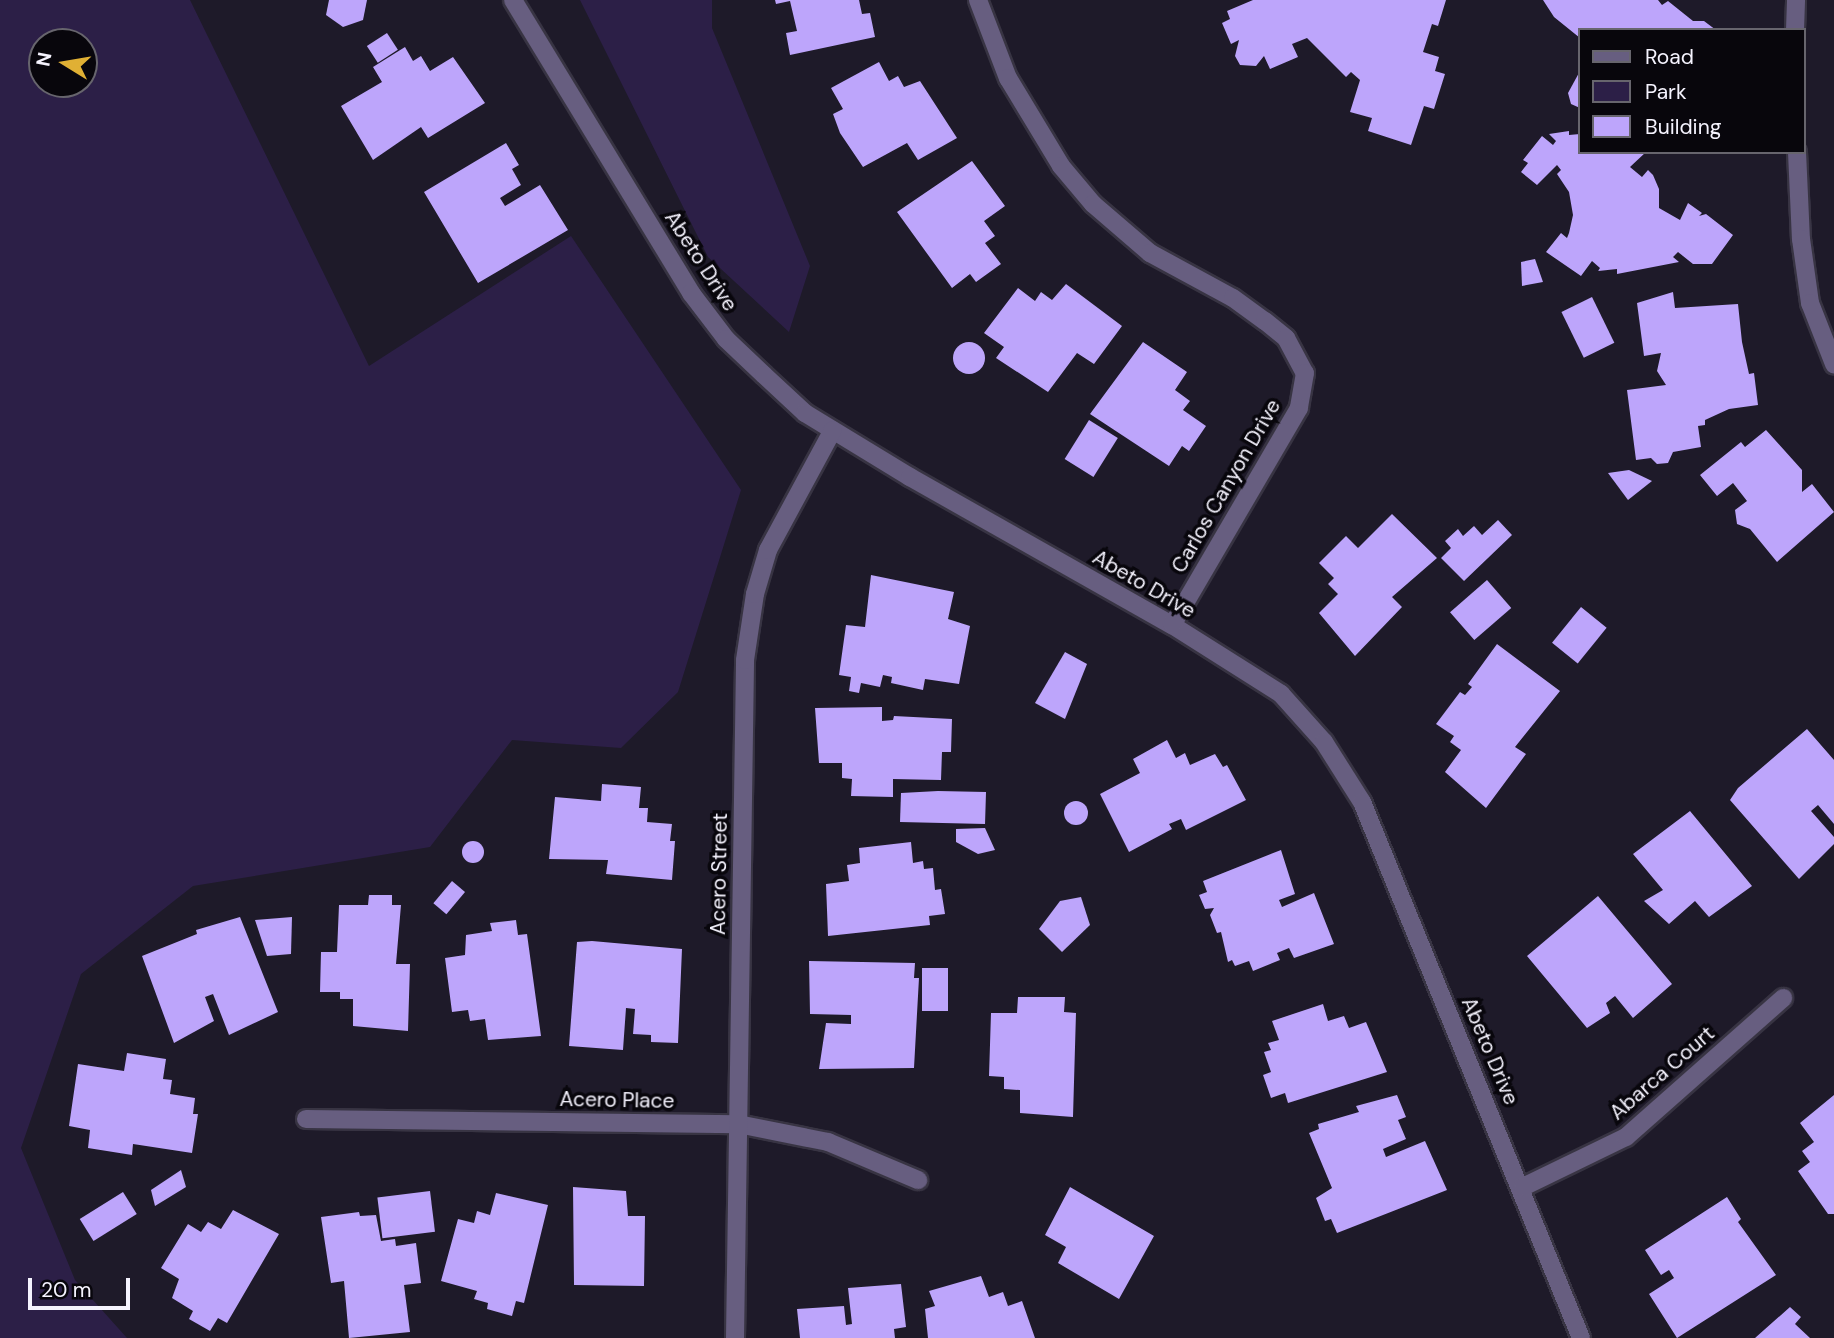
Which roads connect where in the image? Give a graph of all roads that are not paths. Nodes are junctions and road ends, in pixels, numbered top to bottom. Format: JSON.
{"nodes":[{"id":1,"x":513,"y":0,"type":"edge"},
{"id":2,"x":978,"y":0,"type":"edge"},
{"id":3,"x":1796,"y":0,"type":"edge"},
{"id":4,"x":1795,"y":28,"type":"edge"},
{"id":5,"x":1797,"y":154,"type":"edge"},
{"id":6,"x":1834,"y":364,"type":"edge"},
{"id":7,"x":833,"y":430,"type":"junction"},
{"id":8,"x":1172,"y":625,"type":"junction"},
{"id":9,"x":1783,"y":998,"type":"dead end"},
{"id":10,"x":306,"y":1119,"type":"dead end"},
{"id":11,"x":738,"y":1124,"type":"junction"},
{"id":12,"x":918,"y":1180,"type":"dead end"},
{"id":13,"x":1523,"y":1187,"type":"junction"},
{"id":14,"x":735,"y":1338,"type":"edge"},
{"id":15,"x":1581,"y":1338,"type":"edge"}],
"edges":[{"from":1,"to":7,"type":"street","name":"Abeto Drive"},
{"from":2,"to":8,"type":"street","name":"Carlos Canyon Drive"},
{"from":3,"to":4,"type":"street"},
{"from":5,"to":6,"type":"street"},
{"from":7,"to":8,"type":"street","name":"Abeto Drive"},
{"from":7,"to":11,"type":"street","name":"Acero Street"},
{"from":8,"to":13,"type":"street","name":"Abeto Drive"},
{"from":9,"to":13,"type":"street","name":"Abarca Court"},
{"from":10,"to":11,"type":"street","name":"Acero Place"},
{"from":11,"to":12,"type":"street","name":"Acero Place"},
{"from":11,"to":14,"type":"street","name":"Acero Street"},
{"from":13,"to":15,"type":"street","name":"Abeto Drive"}]}
